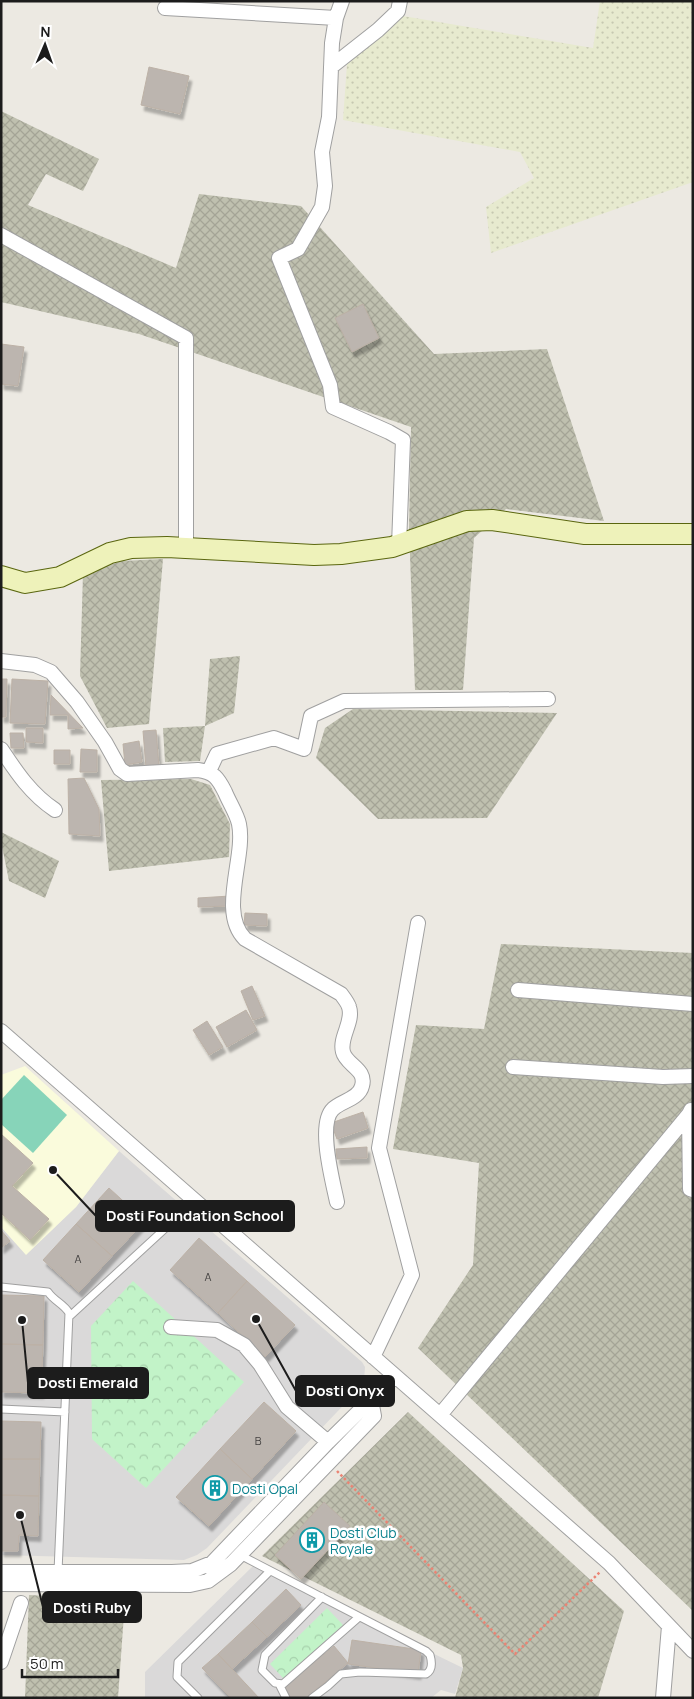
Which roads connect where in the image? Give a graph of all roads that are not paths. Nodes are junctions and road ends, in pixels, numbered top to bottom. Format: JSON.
{"nodes":[{"id":1,"x":342,"y":1,"type":"edge"},
{"id":2,"x":400,"y":1,"type":"edge"},
{"id":3,"x":165,"y":8,"type":"dead end"},
{"id":4,"x":336,"y":18,"type":"junction"},
{"id":5,"x":331,"y":67,"type":"junction"},
{"id":6,"x":1,"y":234,"type":"edge"},
{"id":7,"x":693,"y":534,"type":"edge"},
{"id":8,"x":399,"y":545,"type":"junction"},
{"id":9,"x":186,"y":548,"type":"junction"},
{"id":10,"x":1,"y":576,"type":"edge"},
{"id":11,"x":1,"y":661,"type":"edge"},
{"id":12,"x":548,"y":699,"type":"dead end"},
{"id":13,"x":1,"y":749,"type":"edge"},
{"id":14,"x":209,"y":771,"type":"junction"},
{"id":15,"x":55,"y":810,"type":"dead end"},
{"id":16,"x":418,"y":923,"type":"dead end"},
{"id":17,"x":518,"y":990,"type":"dead end"},
{"id":18,"x":693,"y":1004,"type":"edge"},
{"id":19,"x":1,"y":1031,"type":"edge"},
{"id":20,"x":513,"y":1067,"type":"dead end"},
{"id":21,"x":693,"y":1076,"type":"edge"},
{"id":22,"x":691,"y":1111,"type":"edge"},
{"id":23,"x":693,"y":1190,"type":"edge"},
{"id":24,"x":195,"y":1201,"type":"junction"},
{"id":25,"x":336,"y":1202,"type":"dead end"},
{"id":26,"x":1,"y":1287,"type":"edge"},
{"id":27,"x":70,"y":1316,"type":"junction"},
{"id":28,"x":171,"y":1327,"type":"dead end"},
{"id":29,"x":374,"y":1357,"type":"junction"},
{"id":30,"x":395,"y":1376,"type":"junction"},
{"id":31,"x":371,"y":1400,"type":"junction"},
{"id":32,"x":1,"y":1409,"type":"edge"},
{"id":33,"x":65,"y":1412,"type":"junction"},
{"id":34,"x":440,"y":1416,"type":"junction"},
{"id":35,"x":328,"y":1442,"type":"junction"},
{"id":36,"x":240,"y":1555,"type":"junction"},
{"id":37,"x":270,"y":1571,"type":"junction"},
{"id":38,"x":1,"y":1572,"type":"edge"},
{"id":39,"x":58,"y":1572,"type":"junction"},
{"id":40,"x":1,"y":1584,"type":"edge"},
{"id":41,"x":322,"y":1597,"type":"junction"},
{"id":42,"x":21,"y":1603,"type":"dead end"},
{"id":43,"x":359,"y":1617,"type":"junction"},
{"id":44,"x":669,"y":1626,"type":"junction"},
{"id":45,"x":693,"y":1651,"type":"edge"},
{"id":46,"x":1,"y":1662,"type":"edge"},
{"id":47,"x":279,"y":1684,"type":"junction"},
{"id":48,"x":198,"y":1698,"type":"edge"},
{"id":49,"x":286,"y":1698,"type":"edge"},
{"id":50,"x":312,"y":1698,"type":"edge"},
{"id":51,"x":663,"y":1698,"type":"edge"}],
"edges":[{"from":1,"to":4,"type":"street"},
{"from":2,"to":5,"type":"street"},
{"from":3,"to":4,"type":"street"},
{"from":4,"to":5,"type":"street"},
{"from":5,"to":8,"type":"street"},
{"from":6,"to":9,"type":"street"},
{"from":7,"to":8,"type":"street"},
{"from":8,"to":9,"type":"street"},
{"from":9,"to":10,"type":"street"},
{"from":11,"to":14,"type":"street"},
{"from":12,"to":14,"type":"street"},
{"from":13,"to":15,"type":"street"},
{"from":14,"to":25,"type":"street"},
{"from":16,"to":29,"type":"street"},
{"from":17,"to":18,"type":"street"},
{"from":19,"to":24,"type":"street"},
{"from":20,"to":21,"type":"street"},
{"from":22,"to":23,"type":"street"},
{"from":22,"to":34,"type":"street"},
{"from":24,"to":27,"type":"lane"},
{"from":24,"to":29,"type":"street"},
{"from":26,"to":27,"type":"lane"},
{"from":27,"to":33,"type":"lane"},
{"from":28,"to":35,"type":"street"},
{"from":29,"to":30,"type":"street"},
{"from":30,"to":31,"type":"street"},
{"from":30,"to":34,"type":"street"},
{"from":31,"to":35,"type":"street"},
{"from":31,"to":36,"type":"street"},
{"from":32,"to":33,"type":"lane"},
{"from":33,"to":39,"type":"lane"},
{"from":34,"to":44,"type":"street"},
{"from":35,"to":39,"type":"street"},
{"from":36,"to":37,"type":"lane"},
{"from":36,"to":40,"type":"street"},
{"from":37,"to":41,"type":"lane"},
{"from":37,"to":48,"type":"lane"},
{"from":38,"to":39,"type":"street"},
{"from":41,"to":43,"type":"lane"},
{"from":41,"to":47,"type":"lane"},
{"from":42,"to":46,"type":"street"},
{"from":43,"to":47,"type":"lane"},
{"from":43,"to":50,"type":"lane"},
{"from":44,"to":45,"type":"street"},
{"from":44,"to":51,"type":"street"},
{"from":47,"to":49,"type":"lane"}]}
